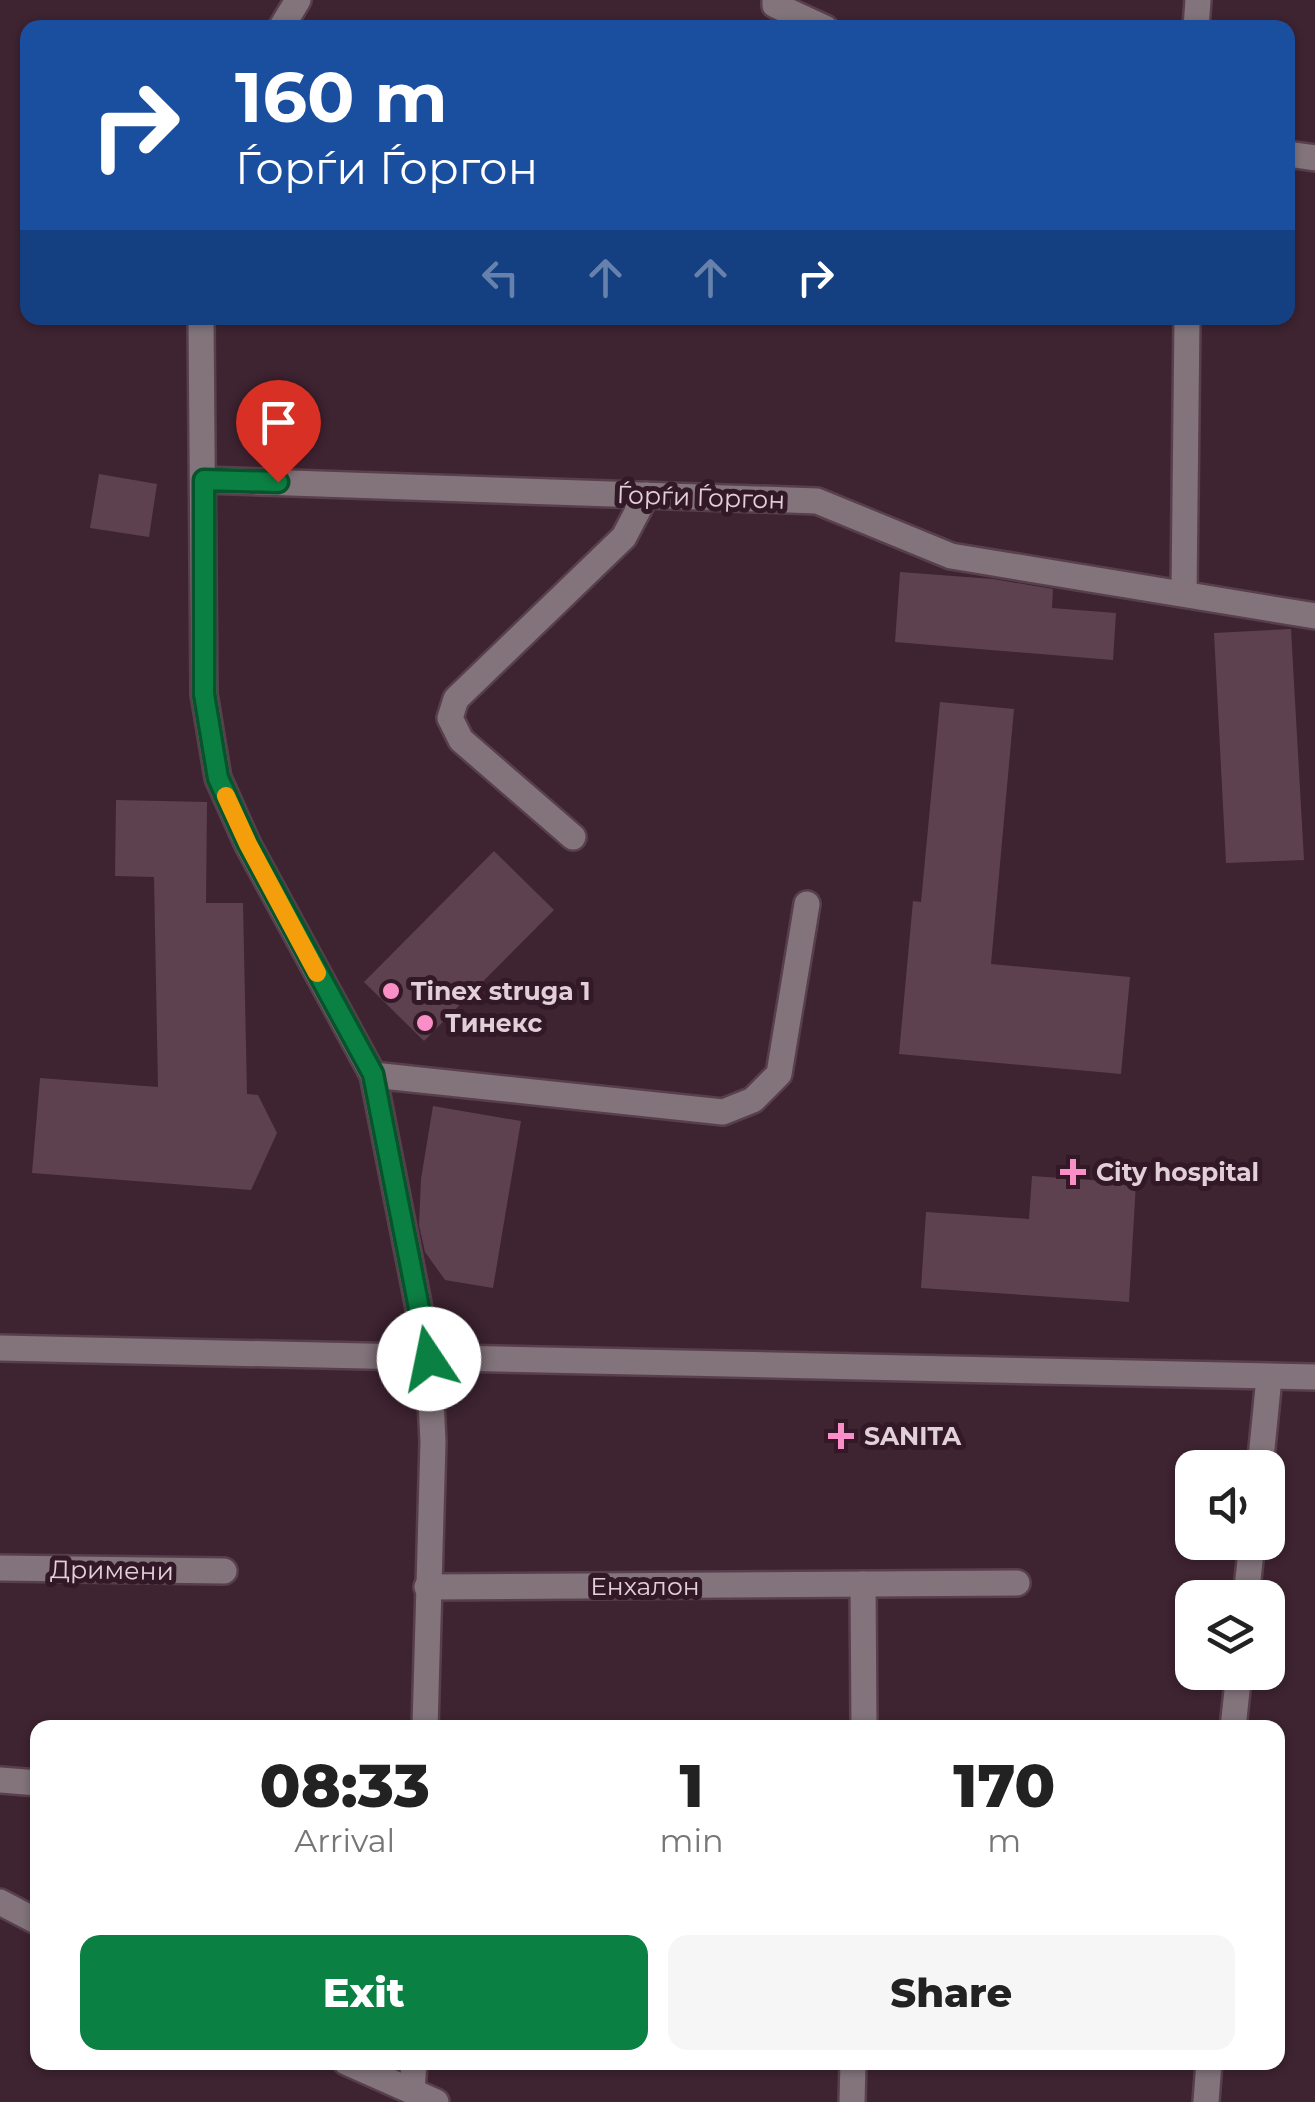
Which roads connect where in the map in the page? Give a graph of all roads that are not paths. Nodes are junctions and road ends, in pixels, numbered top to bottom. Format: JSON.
{"nodes":[{"id":1,"x":775,"y":2,"type":"edge"},
{"id":2,"x":810,"y":20,"type":"edge"},
{"id":3,"x":201,"y":325,"type":"edge"},
{"id":4,"x":1187,"y":325,"type":"edge"},
{"id":5,"x":204,"y":480,"type":"junction"},
{"id":6,"x":646,"y":495,"type":"junction"},
{"id":7,"x":1184,"y":592,"type":"junction"},
{"id":8,"x":1315,"y":616,"type":"edge"},
{"id":9,"x":572,"y":836,"type":"dead end"},
{"id":10,"x":807,"y":904,"type":"dead end"},
{"id":11,"x":373,"y":1074,"type":"junction"},
{"id":12,"x":0,"y":1348,"type":"edge"},
{"id":13,"x":429,"y":1359,"type":"junction"},
{"id":14,"x":1269,"y":1378,"type":"junction"},
{"id":15,"x":1315,"y":1378,"type":"edge"},
{"id":16,"x":1262,"y":1450,"type":"edge"},
{"id":17,"x":0,"y":1568,"type":"edge"},
{"id":18,"x":224,"y":1571,"type":"dead end"},
{"id":19,"x":1017,"y":1583,"type":"dead end"},
{"id":20,"x":863,"y":1584,"type":"junction"},
{"id":21,"x":427,"y":1587,"type":"junction"},
{"id":22,"x":1237,"y":1690,"type":"edge"},
{"id":23,"x":425,"y":1720,"type":"edge"},
{"id":24,"x":864,"y":1720,"type":"edge"},
{"id":25,"x":1234,"y":1720,"type":"edge"},
{"id":26,"x":0,"y":1780,"type":"edge"},
{"id":27,"x":30,"y":1782,"type":"edge"},
{"id":28,"x":0,"y":1902,"type":"edge"},
{"id":29,"x":30,"y":1918,"type":"edge"},
{"id":30,"x":364,"y":2070,"type":"edge"},
{"id":31,"x":416,"y":2070,"type":"edge"},
{"id":32,"x":854,"y":2070,"type":"edge"},
{"id":33,"x":1208,"y":2070,"type":"edge"},
{"id":34,"x":424,"y":2097,"type":"edge"},
{"id":35,"x":852,"y":2102,"type":"edge"},
{"id":36,"x":1206,"y":2102,"type":"edge"}],
"edges":[{"from":1,"to":2,"type":"street"},
{"from":3,"to":5,"type":"street"},
{"from":4,"to":7,"type":"street"},
{"from":5,"to":6,"type":"street","name":"Ѓорѓи Ѓоргон"},
{"from":5,"to":11,"type":"street"},
{"from":6,"to":7,"type":"street","name":"Ѓорѓи Ѓоргон"},
{"from":6,"to":9,"type":"street"},
{"from":7,"to":8,"type":"street","name":"Ѓорѓи Ѓоргон"},
{"from":10,"to":11,"type":"street"},
{"from":11,"to":13,"type":"street"},
{"from":12,"to":13,"type":"street"},
{"from":13,"to":14,"type":"street"},
{"from":13,"to":21,"type":"street"},
{"from":14,"to":15,"type":"street"},
{"from":14,"to":16,"type":"street"},
{"from":17,"to":18,"type":"street","name":"Дримени"},
{"from":19,"to":20,"type":"street","name":"Енхалон"},
{"from":20,"to":21,"type":"street","name":"Енхалон"},
{"from":20,"to":24,"type":"street"},
{"from":21,"to":23,"type":"street"},
{"from":22,"to":25,"type":"street"},
{"from":26,"to":27,"type":"street"},
{"from":28,"to":29,"type":"street"},
{"from":30,"to":34,"type":"street"},
{"from":31,"to":34,"type":"street"},
{"from":32,"to":35,"type":"street"},
{"from":33,"to":36,"type":"street"}]}
